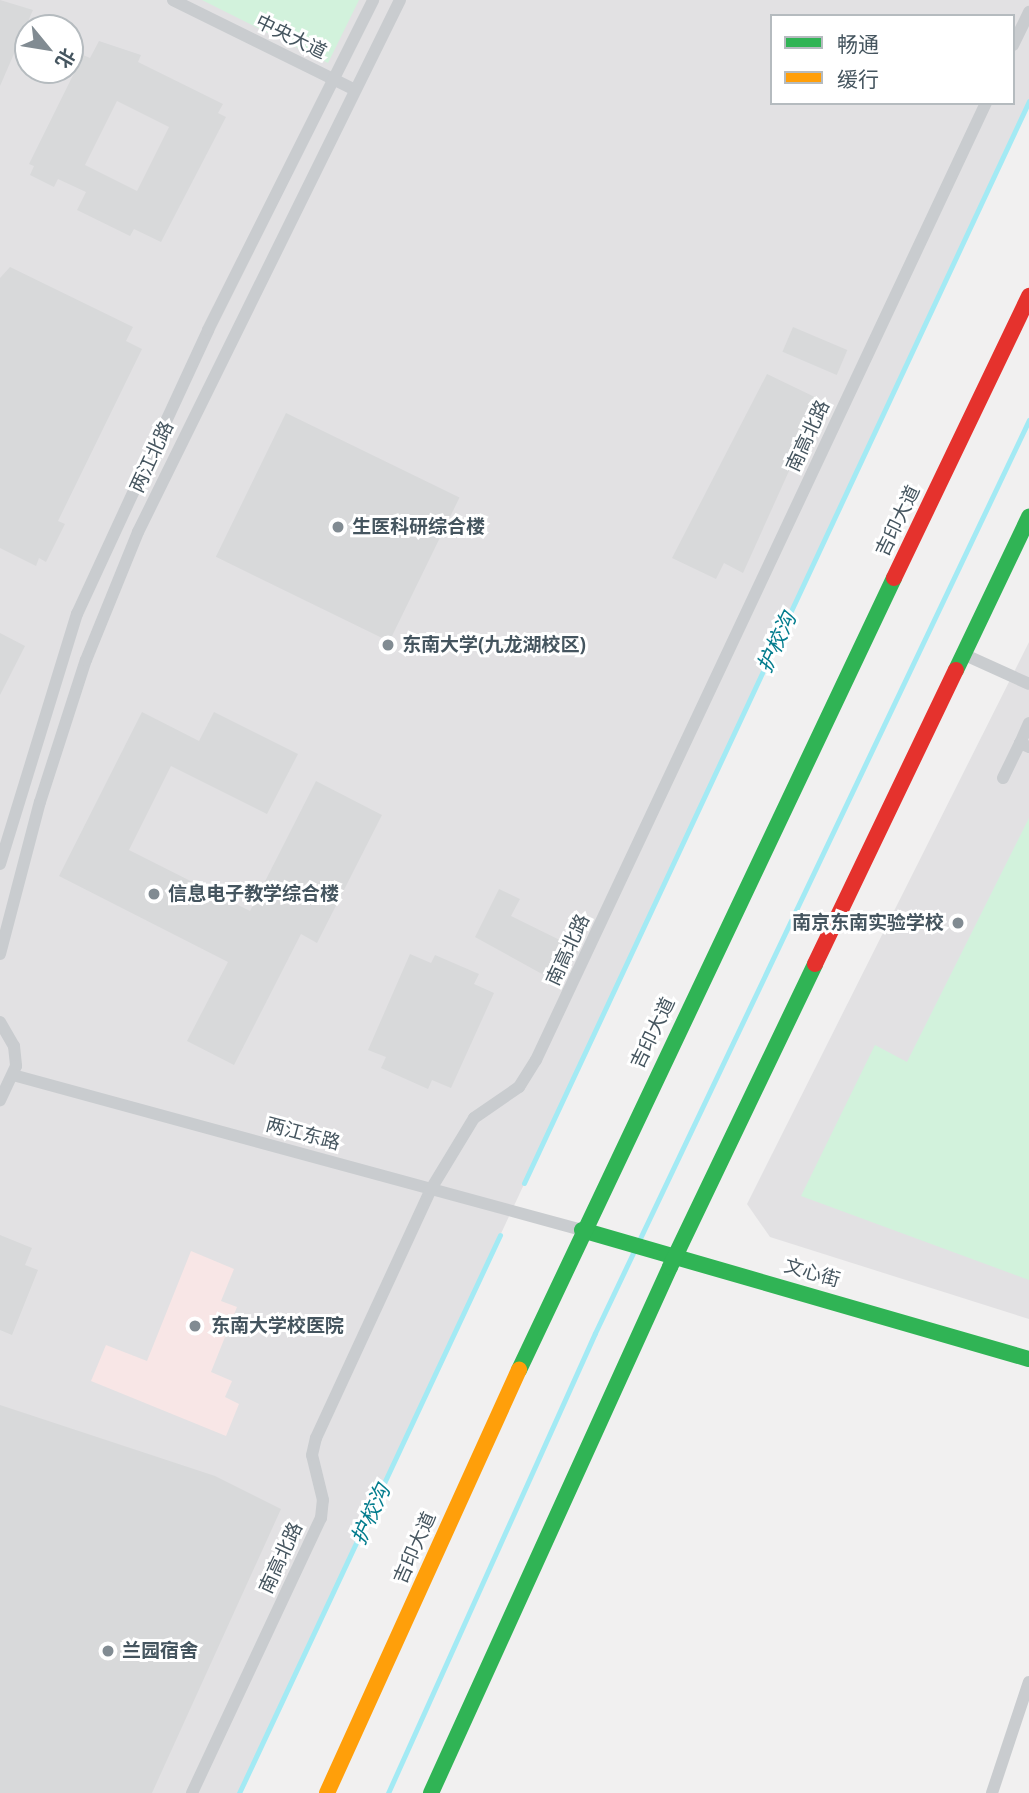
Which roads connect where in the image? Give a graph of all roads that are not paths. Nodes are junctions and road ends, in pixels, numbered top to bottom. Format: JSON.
{"nodes":[{"id":1,"x":173,"y":0,"type":"edge"},
{"id":2,"x":373,"y":0,"type":"edge"},
{"id":3,"x":400,"y":0,"type":"edge"},
{"id":4,"x":1029,"y":12,"type":"edge"},
{"id":5,"x":1015,"y":41,"type":"edge"},
{"id":6,"x":333,"y":79,"type":"junction"},
{"id":7,"x":355,"y":90,"type":"junction"},
{"id":8,"x":985,"y":105,"type":"edge"},
{"id":9,"x":1029,"y":298,"type":"edge"},
{"id":10,"x":1029,"y":517,"type":"edge"},
{"id":11,"x":963,"y":654,"type":"junction"},
{"id":12,"x":1029,"y":684,"type":"edge"},
{"id":13,"x":1029,"y":723,"type":"edge"},
{"id":14,"x":1025,"y":745,"type":"edge"},
{"id":15,"x":1003,"y":778,"type":"dead end"},
{"id":16,"x":0,"y":864,"type":"edge"},
{"id":17,"x":0,"y":954,"type":"edge"},
{"id":18,"x":0,"y":1022,"type":"edge"},
{"id":19,"x":13,"y":1075,"type":"junction"},
{"id":20,"x":0,"y":1101,"type":"edge"},
{"id":21,"x":431,"y":1189,"type":"junction"},
{"id":22,"x":582,"y":1230,"type":"junction"},
{"id":23,"x":676,"y":1255,"type":"junction"},
{"id":24,"x":1029,"y":1359,"type":"edge"},
{"id":25,"x":1029,"y":1682,"type":"edge"},
{"id":26,"x":192,"y":1793,"type":"edge"},
{"id":27,"x":327,"y":1793,"type":"edge"},
{"id":28,"x":431,"y":1793,"type":"edge"},
{"id":29,"x":992,"y":1793,"type":"edge"}],
"edges":[{"from":1,"to":6,"type":"street","name":"中央大道"},
{"from":2,"to":6,"type":"street","name":"两江北路"},
{"from":3,"to":7,"type":"street","name":"两江北路"},
{"from":4,"to":5,"type":"street"},
{"from":6,"to":7,"type":"street","name":"中央大道"},
{"from":6,"to":16,"type":"street","name":"两江北路"},
{"from":7,"to":17,"type":"street","name":"两江北路"},
{"from":8,"to":21,"type":"street","name":"南高北路"},
{"from":9,"to":22,"type":"main road","name":"吉印大道"},
{"from":10,"to":11,"type":"main road"},
{"from":11,"to":12,"type":"street"},
{"from":11,"to":23,"type":"main road"},
{"from":13,"to":14,"type":"street"},
{"from":14,"to":15,"type":"street"},
{"from":18,"to":19,"type":"street"},
{"from":19,"to":20,"type":"street"},
{"from":19,"to":21,"type":"street","name":"两江东路"},
{"from":21,"to":22,"type":"street","name":"两江东路"},
{"from":21,"to":26,"type":"street","name":"南高北路"},
{"from":22,"to":23,"type":"main road","name":"文心街"},
{"from":22,"to":27,"type":"main road","name":"吉印大道"},
{"from":23,"to":24,"type":"main road","name":"文心街"},
{"from":23,"to":28,"type":"main road"},
{"from":25,"to":29,"type":"street"}]}
